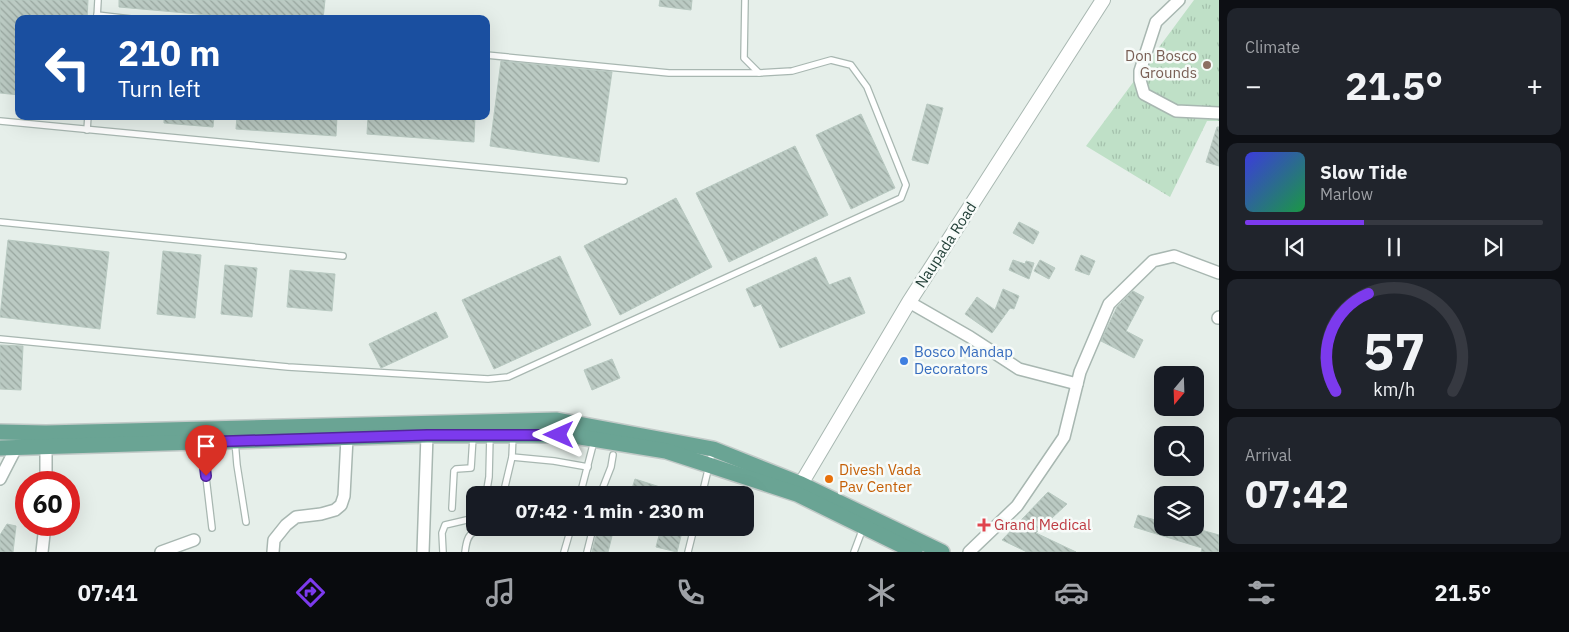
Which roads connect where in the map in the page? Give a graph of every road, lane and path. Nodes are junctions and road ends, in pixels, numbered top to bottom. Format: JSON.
{"nodes":[{"id":1,"x":98,"y":0,"type":"edge"},
{"id":2,"x":745,"y":0,"type":"edge"},
{"id":3,"x":1103,"y":0,"type":"edge"},
{"id":4,"x":1179,"y":0,"type":"edge"},
{"id":5,"x":97,"y":15,"type":"edge"},
{"id":6,"x":490,"y":55,"type":"edge"},
{"id":7,"x":759,"y":73,"type":"junction"},
{"id":8,"x":1219,"y":113,"type":"edge"},
{"id":9,"x":88,"y":120,"type":"edge"},
{"id":10,"x":0,"y":121,"type":"edge"},
{"id":11,"x":87,"y":130,"type":"junction"},
{"id":12,"x":624,"y":181,"type":"dead end"},
{"id":13,"x":0,"y":222,"type":"edge"},
{"id":14,"x":343,"y":256,"type":"dead end"},
{"id":15,"x":1219,"y":272,"type":"edge"},
{"id":16,"x":909,"y":302,"type":"junction"},
{"id":17,"x":0,"y":339,"type":"edge"},
{"id":18,"x":1076,"y":384,"type":"junction"},
{"id":19,"x":557,"y":420,"type":"junction"},
{"id":20,"x":426,"y":429,"type":"junction"},
{"id":21,"x":472,"y":429,"type":"junction"},
{"id":22,"x":0,"y":432,"type":"edge"},
{"id":23,"x":490,"y":435,"type":"junction"},
{"id":24,"x":512,"y":435,"type":"junction"},
{"id":25,"x":559,"y":435,"type":"junction"},
{"id":26,"x":347,"y":438,"type":"junction"},
{"id":27,"x":594,"y":439,"type":"junction"},
{"id":28,"x":46,"y":440,"type":"junction"},
{"id":29,"x":235,"y":441,"type":"junction"},
{"id":30,"x":202,"y":442,"type":"junction"},
{"id":31,"x":0,"y":448,"type":"edge"},
{"id":32,"x":16,"y":448,"type":"junction"},
{"id":33,"x":614,"y":449,"type":"junction"},
{"id":34,"x":713,"y":450,"type":"junction"},
{"id":35,"x":512,"y":457,"type":"junction"},
{"id":36,"x":709,"y":465,"type":"junction"},
{"id":37,"x":588,"y":467,"type":"junction"},
{"id":38,"x":46,"y":471,"type":"edge"},
{"id":39,"x":0,"y":478,"type":"edge"},
{"id":40,"x":488,"y":486,"type":"edge"},
{"id":41,"x":505,"y":486,"type":"edge"},
{"id":42,"x":583,"y":486,"type":"edge"},
{"id":43,"x":604,"y":486,"type":"edge"},
{"id":44,"x":704,"y":486,"type":"edge"},
{"id":45,"x":799,"y":489,"type":"junction"},
{"id":46,"x":452,"y":508,"type":"dead end"},
{"id":47,"x":466,"y":520,"type":"edge"},
{"id":48,"x":246,"y":522,"type":"dead end"},
{"id":49,"x":864,"y":526,"type":"junction"},
{"id":50,"x":212,"y":528,"type":"dead end"},
{"id":51,"x":44,"y":536,"type":"edge"},
{"id":52,"x":469,"y":536,"type":"edge"},
{"id":53,"x":569,"y":536,"type":"edge"},
{"id":54,"x":590,"y":536,"type":"edge"},
{"id":55,"x":692,"y":536,"type":"edge"},
{"id":56,"x":194,"y":540,"type":"dead end"},
{"id":57,"x":42,"y":552,"type":"edge"},
{"id":58,"x":161,"y":552,"type":"edge"},
{"id":59,"x":273,"y":552,"type":"edge"},
{"id":60,"x":423,"y":552,"type":"edge"},
{"id":61,"x":443,"y":552,"type":"edge"},
{"id":62,"x":465,"y":552,"type":"edge"},
{"id":63,"x":564,"y":552,"type":"edge"},
{"id":64,"x":587,"y":552,"type":"edge"},
{"id":65,"x":688,"y":552,"type":"edge"},
{"id":66,"x":854,"y":552,"type":"edge"},
{"id":67,"x":915,"y":552,"type":"edge"},
{"id":68,"x":942,"y":552,"type":"edge"},
{"id":69,"x":969,"y":552,"type":"edge"}],
"edges":[{"from":1,"to":5,"type":"lane"},
{"from":2,"to":7,"type":"lane"},
{"from":3,"to":16,"type":"street","name":"Naupada Road"},
{"from":4,"to":8,"type":"street"},
{"from":6,"to":7,"type":"lane"},
{"from":7,"to":17,"type":"lane"},
{"from":9,"to":11,"type":"lane"},
{"from":10,"to":11,"type":"lane"},
{"from":11,"to":12,"type":"lane"},
{"from":13,"to":14,"type":"lane"},
{"from":15,"to":18,"type":"street"},
{"from":16,"to":18,"type":"street"},
{"from":16,"to":45,"type":"street","name":"Naupada Road"},
{"from":18,"to":69,"type":"street"},
{"from":19,"to":21,"type":"main road"},
{"from":19,"to":25,"type":"main road"},
{"from":19,"to":34,"type":"main road"},
{"from":20,"to":21,"type":"main road"},
{"from":20,"to":26,"type":"main road"},
{"from":20,"to":28,"type":"main road"},
{"from":20,"to":60,"type":"street"},
{"from":21,"to":23,"type":"main road"},
{"from":21,"to":46,"type":"lane"},
{"from":22,"to":28,"type":"main road"},
{"from":23,"to":24,"type":"main road"},
{"from":23,"to":40,"type":"lane"},
{"from":24,"to":25,"type":"main road"},
{"from":24,"to":35,"type":"lane"},
{"from":25,"to":27,"type":"main road"},
{"from":26,"to":29,"type":"main road"},
{"from":26,"to":59,"type":"street"},
{"from":27,"to":33,"type":"main road"},
{"from":27,"to":37,"type":"lane"},
{"from":28,"to":30,"type":"main road"},
{"from":28,"to":32,"type":"main road"},
{"from":28,"to":38,"type":"street"},
{"from":29,"to":30,"type":"main road"},
{"from":29,"to":48,"type":"lane"},
{"from":30,"to":50,"type":"lane"},
{"from":31,"to":32,"type":"main road"},
{"from":32,"to":39,"type":"street"},
{"from":33,"to":36,"type":"main road"},
{"from":33,"to":43,"type":"lane"},
{"from":34,"to":36,"type":"lane"},
{"from":34,"to":45,"type":"main road"},
{"from":35,"to":37,"type":"lane"},
{"from":35,"to":41,"type":"lane"},
{"from":36,"to":44,"type":"lane"},
{"from":36,"to":45,"type":"main road"},
{"from":37,"to":42,"type":"lane"},
{"from":45,"to":49,"type":"main road"},
{"from":45,"to":68,"type":"main road"},
{"from":47,"to":61,"type":"lane"},
{"from":49,"to":66,"type":"lane"},
{"from":49,"to":67,"type":"main road"},
{"from":51,"to":57,"type":"street"},
{"from":52,"to":62,"type":"lane"},
{"from":53,"to":63,"type":"lane"},
{"from":54,"to":64,"type":"lane"},
{"from":55,"to":65,"type":"lane"},
{"from":56,"to":58,"type":"street"}]}
